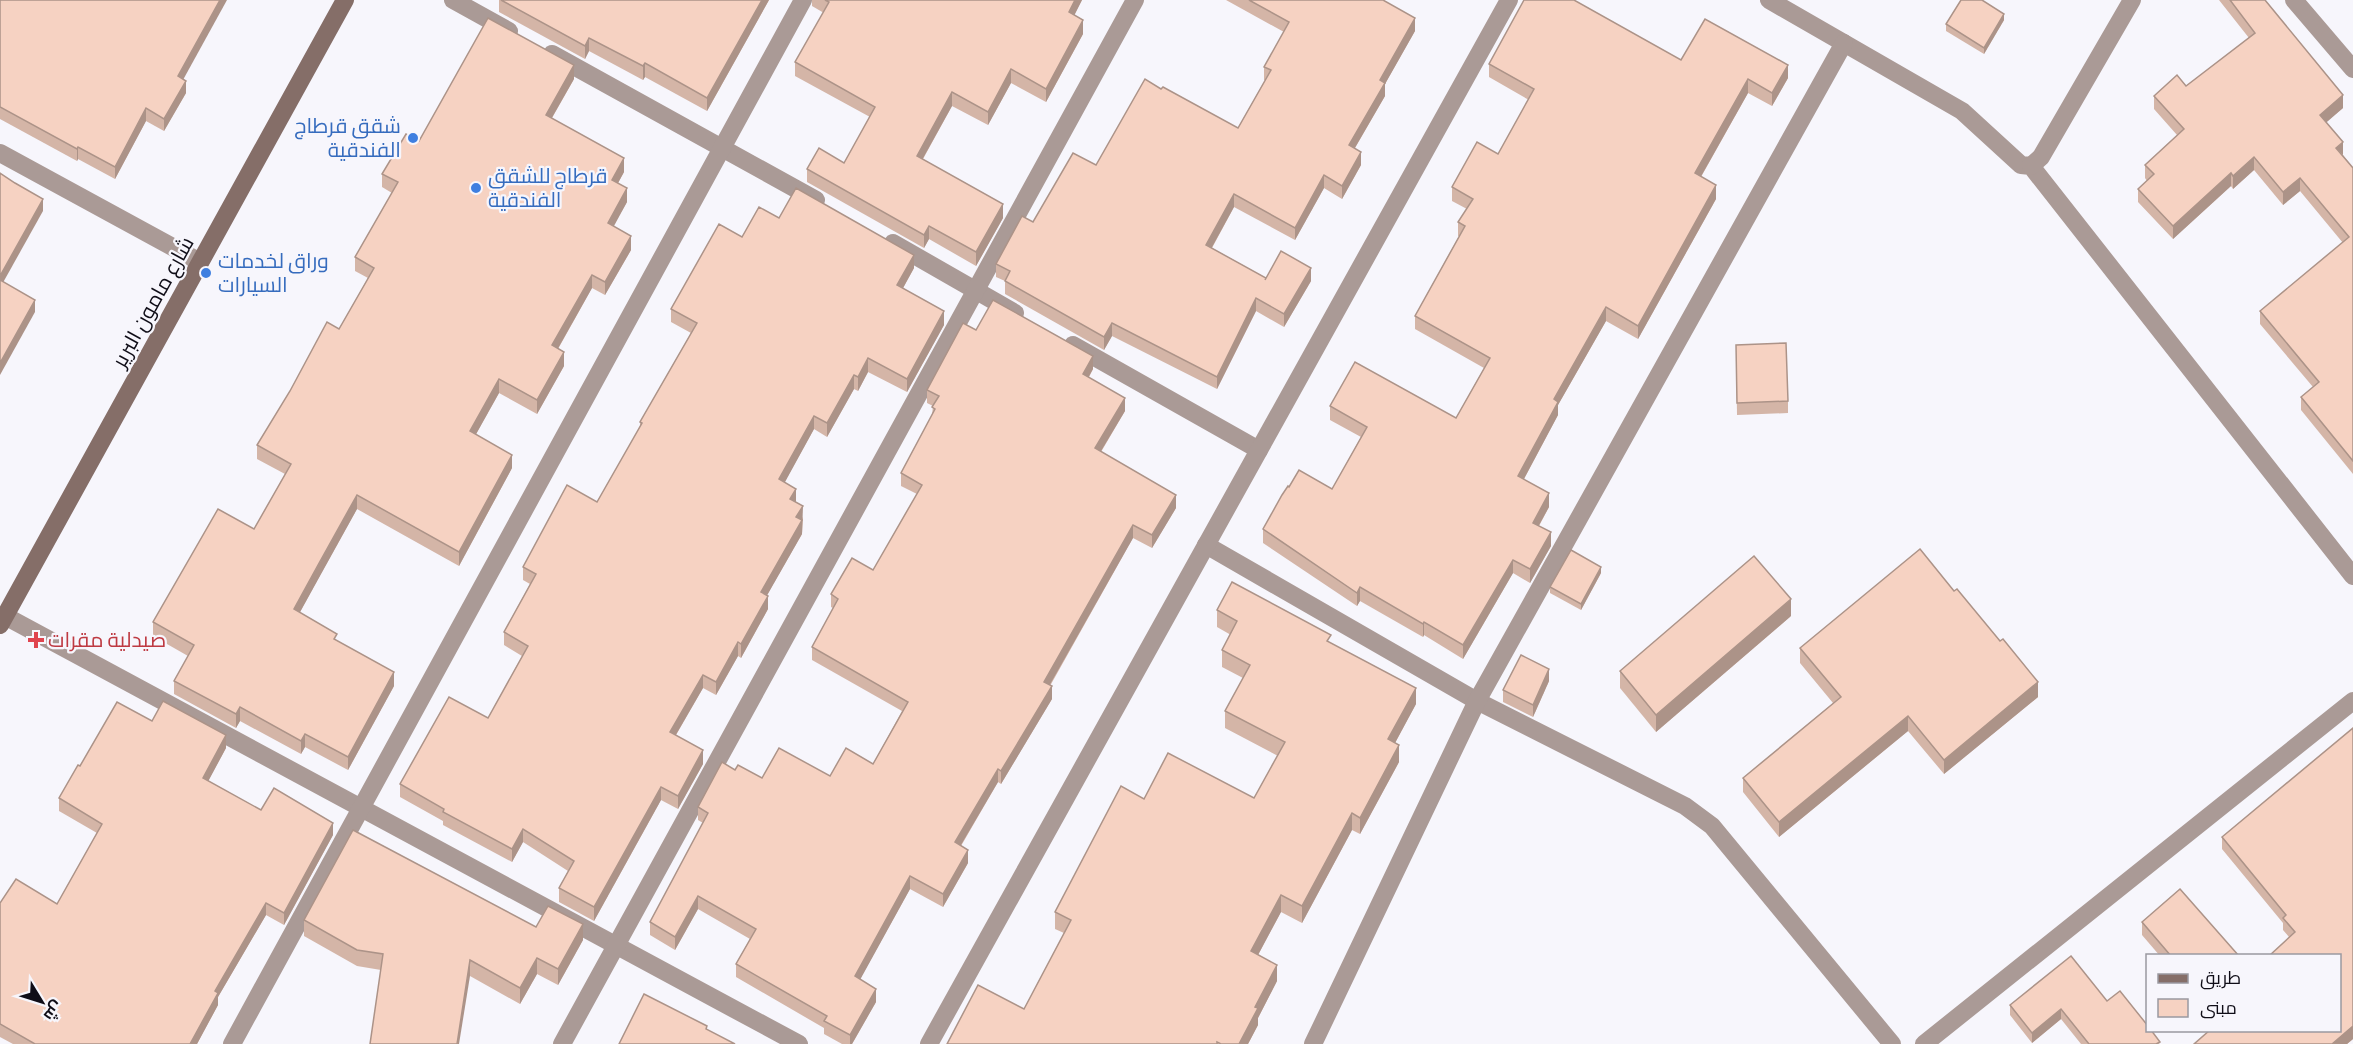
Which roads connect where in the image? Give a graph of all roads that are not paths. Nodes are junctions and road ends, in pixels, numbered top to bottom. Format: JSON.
{"nodes":[{"id":1,"x":345,"y":0,"type":"edge"},
{"id":2,"x":453,"y":0,"type":"edge"},
{"id":3,"x":803,"y":0,"type":"edge"},
{"id":4,"x":1135,"y":0,"type":"edge"},
{"id":5,"x":1509,"y":0,"type":"edge"},
{"id":6,"x":1769,"y":0,"type":"edge"},
{"id":7,"x":2132,"y":0,"type":"edge"},
{"id":8,"x":2294,"y":0,"type":"edge"},
{"id":9,"x":1844,"y":43,"type":"junction"},
{"id":10,"x":2353,"y":69,"type":"edge"},
{"id":11,"x":722,"y":147,"type":"junction"},
{"id":12,"x":0,"y":153,"type":"edge"},
{"id":13,"x":2031,"y":166,"type":"junction"},
{"id":14,"x":834,"y":210,"type":"edge"},
{"id":15,"x":874,"y":233,"type":"edge"},
{"id":16,"x":200,"y":262,"type":"junction"},
{"id":17,"x":976,"y":291,"type":"junction"},
{"id":18,"x":1026,"y":319,"type":"edge"},
{"id":19,"x":1057,"y":336,"type":"edge"},
{"id":20,"x":1258,"y":450,"type":"junction"},
{"id":21,"x":1206,"y":545,"type":"junction"},
{"id":22,"x":2353,"y":576,"type":"edge"},
{"id":23,"x":2,"y":621,"type":"edge"},
{"id":24,"x":1477,"y":700,"type":"junction"},
{"id":25,"x":2353,"y":701,"type":"edge"},
{"id":26,"x":361,"y":808,"type":"junction"},
{"id":27,"x":616,"y":945,"type":"junction"},
{"id":28,"x":232,"y":1044,"type":"edge"},
{"id":29,"x":562,"y":1044,"type":"edge"},
{"id":30,"x":799,"y":1044,"type":"edge"},
{"id":31,"x":929,"y":1044,"type":"edge"},
{"id":32,"x":1313,"y":1044,"type":"edge"},
{"id":33,"x":1892,"y":1044,"type":"edge"},
{"id":34,"x":1924,"y":1044,"type":"edge"}],
"edges":[{"from":1,"to":16,"type":"street","name":"شارع مامون البرير"},
{"from":2,"to":11,"type":"street"},
{"from":3,"to":11,"type":"street"},
{"from":4,"to":17,"type":"street"},
{"from":5,"to":20,"type":"street"},
{"from":6,"to":9,"type":"street"},
{"from":7,"to":13,"type":"street"},
{"from":8,"to":10,"type":"street"},
{"from":9,"to":13,"type":"street"},
{"from":9,"to":24,"type":"street"},
{"from":11,"to":14,"type":"street"},
{"from":11,"to":26,"type":"street"},
{"from":12,"to":16,"type":"street"},
{"from":13,"to":22,"type":"street"},
{"from":15,"to":17,"type":"street"},
{"from":16,"to":23,"type":"street","name":"شارع مامون البرير"},
{"from":17,"to":18,"type":"street"},
{"from":17,"to":27,"type":"street"},
{"from":19,"to":20,"type":"street"},
{"from":20,"to":21,"type":"street"},
{"from":21,"to":24,"type":"street"},
{"from":21,"to":31,"type":"street"},
{"from":23,"to":26,"type":"street"},
{"from":24,"to":32,"type":"street"},
{"from":24,"to":33,"type":"street"},
{"from":25,"to":34,"type":"street"},
{"from":26,"to":27,"type":"street"},
{"from":26,"to":28,"type":"street"},
{"from":27,"to":29,"type":"street"},
{"from":27,"to":30,"type":"street"}]}
